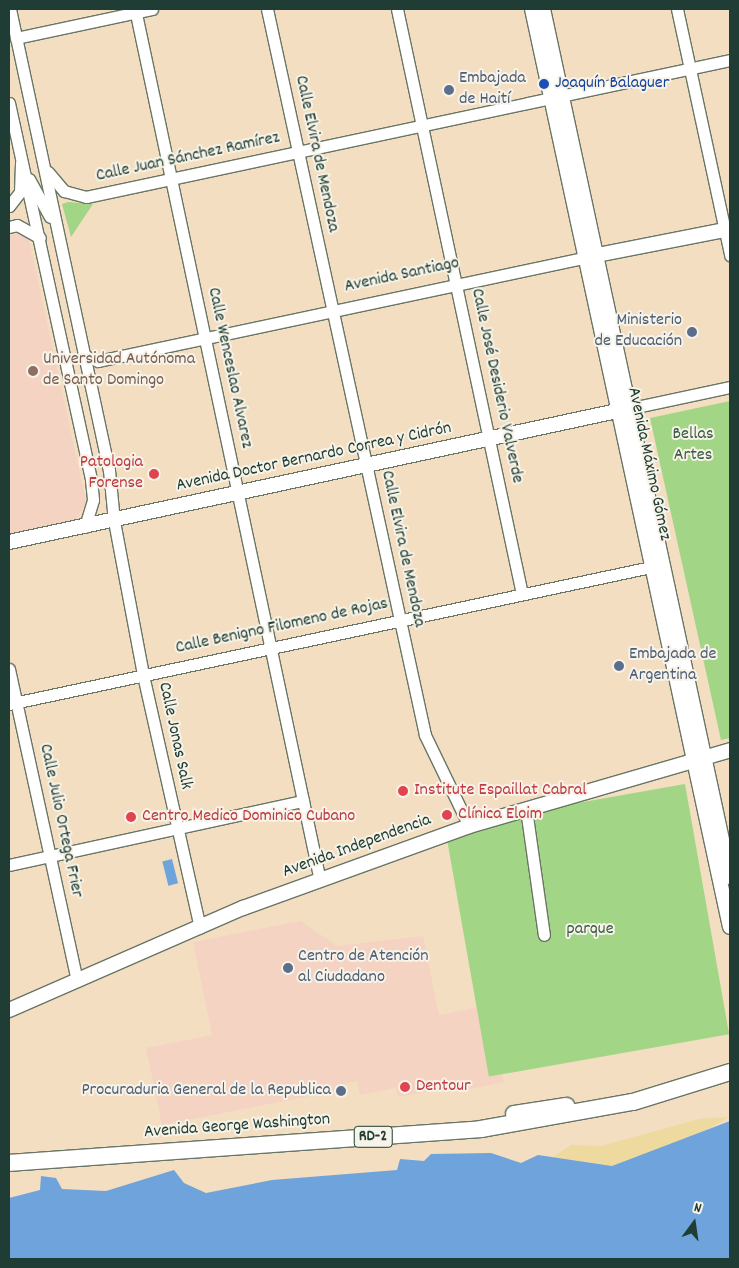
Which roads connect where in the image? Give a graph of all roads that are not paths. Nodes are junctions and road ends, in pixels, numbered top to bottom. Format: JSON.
{"nodes":[{"id":1,"x":10,"y":9,"type":"edge"},
{"id":2,"x":152,"y":9,"type":"edge"},
{"id":3,"x":267,"y":9,"type":"edge"},
{"id":4,"x":397,"y":9,"type":"edge"},
{"id":5,"x":532,"y":9,"type":"edge"},
{"id":6,"x":544,"y":9,"type":"edge"},
{"id":7,"x":677,"y":9,"type":"edge"},
{"id":8,"x":135,"y":10,"type":"edge"},
{"id":9,"x":16,"y":38,"type":"junction"},
{"id":10,"x":730,"y":60,"type":"edge"},
{"id":11,"x":690,"y":69,"type":"junction"},
{"id":12,"x":555,"y":99,"type":"junction"},
{"id":13,"x":9,"y":103,"type":"edge"},
{"id":14,"x":422,"y":125,"type":"junction"},
{"id":15,"x":298,"y":152,"type":"junction"},
{"id":16,"x":22,"y":159,"type":"junction"},
{"id":17,"x":46,"y":168,"type":"junction"},
{"id":18,"x":28,"y":178,"type":"junction"},
{"id":19,"x":171,"y":179,"type":"junction"},
{"id":20,"x":10,"y":205,"type":"edge"},
{"id":21,"x":13,"y":226,"type":"edge"},
{"id":22,"x":728,"y":229,"type":"edge"},
{"id":23,"x":57,"y":233,"type":"junction"},
{"id":24,"x":40,"y":238,"type":"junction"},
{"id":25,"x":730,"y":255,"type":"edge"},
{"id":26,"x":590,"y":256,"type":"junction"},
{"id":27,"x":456,"y":284,"type":"junction"},
{"id":28,"x":333,"y":309,"type":"junction"},
{"id":29,"x":205,"y":338,"type":"junction"},
{"id":30,"x":83,"y":355,"type":"junction"},
{"id":31,"x":730,"y":387,"type":"edge"},
{"id":32,"x":622,"y":410,"type":"junction"},
{"id":33,"x":489,"y":439,"type":"junction"},
{"id":34,"x":366,"y":466,"type":"junction"},
{"id":35,"x":238,"y":494,"type":"junction"},
{"id":36,"x":114,"y":521,"type":"junction"},
{"id":37,"x":85,"y":527,"type":"junction"},
{"id":38,"x":9,"y":542,"type":"edge"},
{"id":39,"x":651,"y":567,"type":"junction"},
{"id":40,"x":522,"y":594,"type":"junction"},
{"id":41,"x":400,"y":620,"type":"junction"},
{"id":42,"x":271,"y":648,"type":"junction"},
{"id":43,"x":9,"y":669,"type":"edge"},
{"id":44,"x":143,"y":675,"type":"junction"},
{"id":45,"x":12,"y":703,"type":"edge"},
{"id":46,"x":730,"y":750,"type":"edge"},
{"id":47,"x":698,"y":758,"type":"junction"},
{"id":48,"x":303,"y":801,"type":"junction"},
{"id":49,"x":526,"y":809,"type":"junction"},
{"id":50,"x":469,"y":826,"type":"junction"},
{"id":51,"x":177,"y":829,"type":"junction"},
{"id":52,"x":50,"y":856,"type":"junction"},
{"id":53,"x":9,"y":865,"type":"edge"},
{"id":54,"x":730,"y":877,"type":"edge"},
{"id":55,"x":320,"y":881,"type":"junction"},
{"id":56,"x":730,"y":927,"type":"edge"},
{"id":57,"x":200,"y":928,"type":"junction"},
{"id":58,"x":544,"y":934,"type":"dead end"},
{"id":59,"x":77,"y":981,"type":"junction"},
{"id":60,"x":9,"y":1010,"type":"edge"},
{"id":61,"x":730,"y":1063,"type":"edge"},
{"id":62,"x":730,"y":1072,"type":"edge"},
{"id":63,"x":9,"y":1155,"type":"edge"},
{"id":64,"x":9,"y":1163,"type":"edge"}],
"edges":[{"from":1,"to":9,"type":"street"},
{"from":2,"to":8,"type":"street"},
{"from":3,"to":15,"type":"street","name":"Calle Elvira de Mendoza"},
{"from":4,"to":14,"type":"street","name":"Calle José Desiderio Valverde"},
{"from":5,"to":12,"type":"main road","name":"Avenida Máximo Gómez"},
{"from":6,"to":12,"type":"main road","name":"Avenida Máximo Gómez"},
{"from":7,"to":11,"type":"street"},
{"from":8,"to":9,"type":"street"},
{"from":8,"to":19,"type":"street","name":"Calle Wenceslao Alvarez"},
{"from":9,"to":17,"type":"street"},
{"from":10,"to":11,"type":"street","name":"Calle Juan Sánchez Ramírez"},
{"from":11,"to":12,"type":"street","name":"Calle Juan Sánchez Ramírez"},
{"from":11,"to":22,"type":"street"},
{"from":12,"to":14,"type":"street","name":"Calle Juan Sánchez Ramírez"},
{"from":12,"to":26,"type":"main road","name":"Avenida Máximo Gómez"},
{"from":13,"to":16,"type":"street"},
{"from":14,"to":15,"type":"street","name":"Calle Juan Sánchez Ramírez"},
{"from":14,"to":27,"type":"street","name":"Calle José Desiderio Valverde"},
{"from":15,"to":19,"type":"street","name":"Calle Juan Sánchez Ramírez"},
{"from":15,"to":28,"type":"street","name":"Calle Elvira de Mendoza"},
{"from":16,"to":18,"type":"street"},
{"from":16,"to":20,"type":"street"},
{"from":17,"to":19,"type":"street","name":"Calle Juan Sánchez Ramírez"},
{"from":17,"to":23,"type":"street"},
{"from":18,"to":23,"type":"street"},
{"from":18,"to":24,"type":"street"},
{"from":19,"to":29,"type":"street","name":"Calle Wenceslao Alvarez"},
{"from":20,"to":21,"type":"street"},
{"from":21,"to":24,"type":"street"},
{"from":22,"to":25,"type":"street"},
{"from":22,"to":26,"type":"main road","name":"Avenida Santiago"},
{"from":23,"to":30,"type":"street","name":"Calle Jonas Salk"},
{"from":24,"to":37,"type":"street"},
{"from":26,"to":27,"type":"street","name":"Avenida Santiago"},
{"from":26,"to":32,"type":"main road","name":"Avenida Máximo Gómez"},
{"from":27,"to":28,"type":"street","name":"Avenida Santiago"},
{"from":27,"to":33,"type":"street","name":"Calle José Desiderio Valverde"},
{"from":28,"to":29,"type":"street","name":"Avenida Santiago"},
{"from":28,"to":34,"type":"street","name":"Calle Elvira de Mendoza"},
{"from":29,"to":30,"type":"street","name":"Avenida Santiago"},
{"from":29,"to":35,"type":"street","name":"Calle Wenceslao Alvarez"},
{"from":30,"to":36,"type":"street","name":"Calle Jonas Salk"},
{"from":31,"to":32,"type":"street"},
{"from":32,"to":33,"type":"main road","name":"Avenida Doctor Bernardo Correa y Cidrón"},
{"from":32,"to":39,"type":"main road","name":"Avenida Máximo Gómez"},
{"from":32,"to":47,"type":"main road","name":"Avenida Máximo Gómez"},
{"from":33,"to":34,"type":"main road","name":"Avenida Doctor Bernardo Correa y Cidrón"},
{"from":33,"to":40,"type":"street","name":"Calle José Desiderio Valverde"},
{"from":34,"to":35,"type":"main road","name":"Avenida Doctor Bernardo Correa y Cidrón"},
{"from":34,"to":41,"type":"street","name":"Calle Elvira de Mendoza"},
{"from":35,"to":36,"type":"main road","name":"Avenida Doctor Bernardo Correa y Cidrón"},
{"from":35,"to":42,"type":"street","name":"Calle Wenceslao Alvarez"},
{"from":36,"to":37,"type":"main road","name":"Avenida Doctor Bernardo Correa y Cidrón"},
{"from":36,"to":44,"type":"street","name":"Calle Jonas Salk"},
{"from":37,"to":38,"type":"main road","name":"Avenida Doctor Bernardo Correa y Cidrón"},
{"from":39,"to":40,"type":"street","name":"Calle Benigno Filomeno de Rojas"},
{"from":39,"to":47,"type":"main road","name":"Avenida Máximo Gómez"},
{"from":40,"to":41,"type":"street","name":"Calle Benigno Filomeno de Rojas"},
{"from":41,"to":42,"type":"street","name":"Calle Benigno Filomeno de Rojas"},
{"from":41,"to":50,"type":"street","name":"Calle Elvira de Mendoza"},
{"from":42,"to":44,"type":"street","name":"Calle Benigno Filomeno de Rojas"},
{"from":42,"to":48,"type":"street","name":"Calle Wenceslao Alvarez"},
{"from":43,"to":45,"type":"street","name":"Calle Julio Ortega Frier"},
{"from":44,"to":45,"type":"street","name":"Calle Benigno Filomeno de Rojas"},
{"from":44,"to":51,"type":"street","name":"Calle Jonas Salk"},
{"from":45,"to":52,"type":"street","name":"Calle Julio Ortega Frier"},
{"from":46,"to":47,"type":"main road","name":"Avenida Independencia"},
{"from":47,"to":49,"type":"main road","name":"Avenida Independencia"},
{"from":47,"to":54,"type":"main road","name":"Avenida Máximo Gómez"},
{"from":47,"to":56,"type":"main road","name":"Avenida Máximo Gómez"},
{"from":48,"to":51,"type":"street"},
{"from":48,"to":55,"type":"street","name":"Calle Wenceslao Alvarez"},
{"from":49,"to":50,"type":"main road","name":"Avenida Independencia"},
{"from":49,"to":58,"type":"street"},
{"from":50,"to":55,"type":"main road","name":"Avenida Independencia"},
{"from":51,"to":52,"type":"street"},
{"from":51,"to":57,"type":"street","name":"Calle Jonas Salk"},
{"from":52,"to":53,"type":"street"},
{"from":52,"to":59,"type":"street","name":"Calle Julio Ortega Frier"},
{"from":55,"to":57,"type":"main road","name":"Avenida Independencia"},
{"from":57,"to":59,"type":"main road","name":"Avenida Independencia"},
{"from":59,"to":60,"type":"main road","name":"Avenida Independencia"},
{"from":61,"to":63,"type":"highway","name":"Avenida George Washington","number":"RD-2"},
{"from":62,"to":64,"type":"highway","name":"Avenida George Washington","number":"RD-2"}]}
